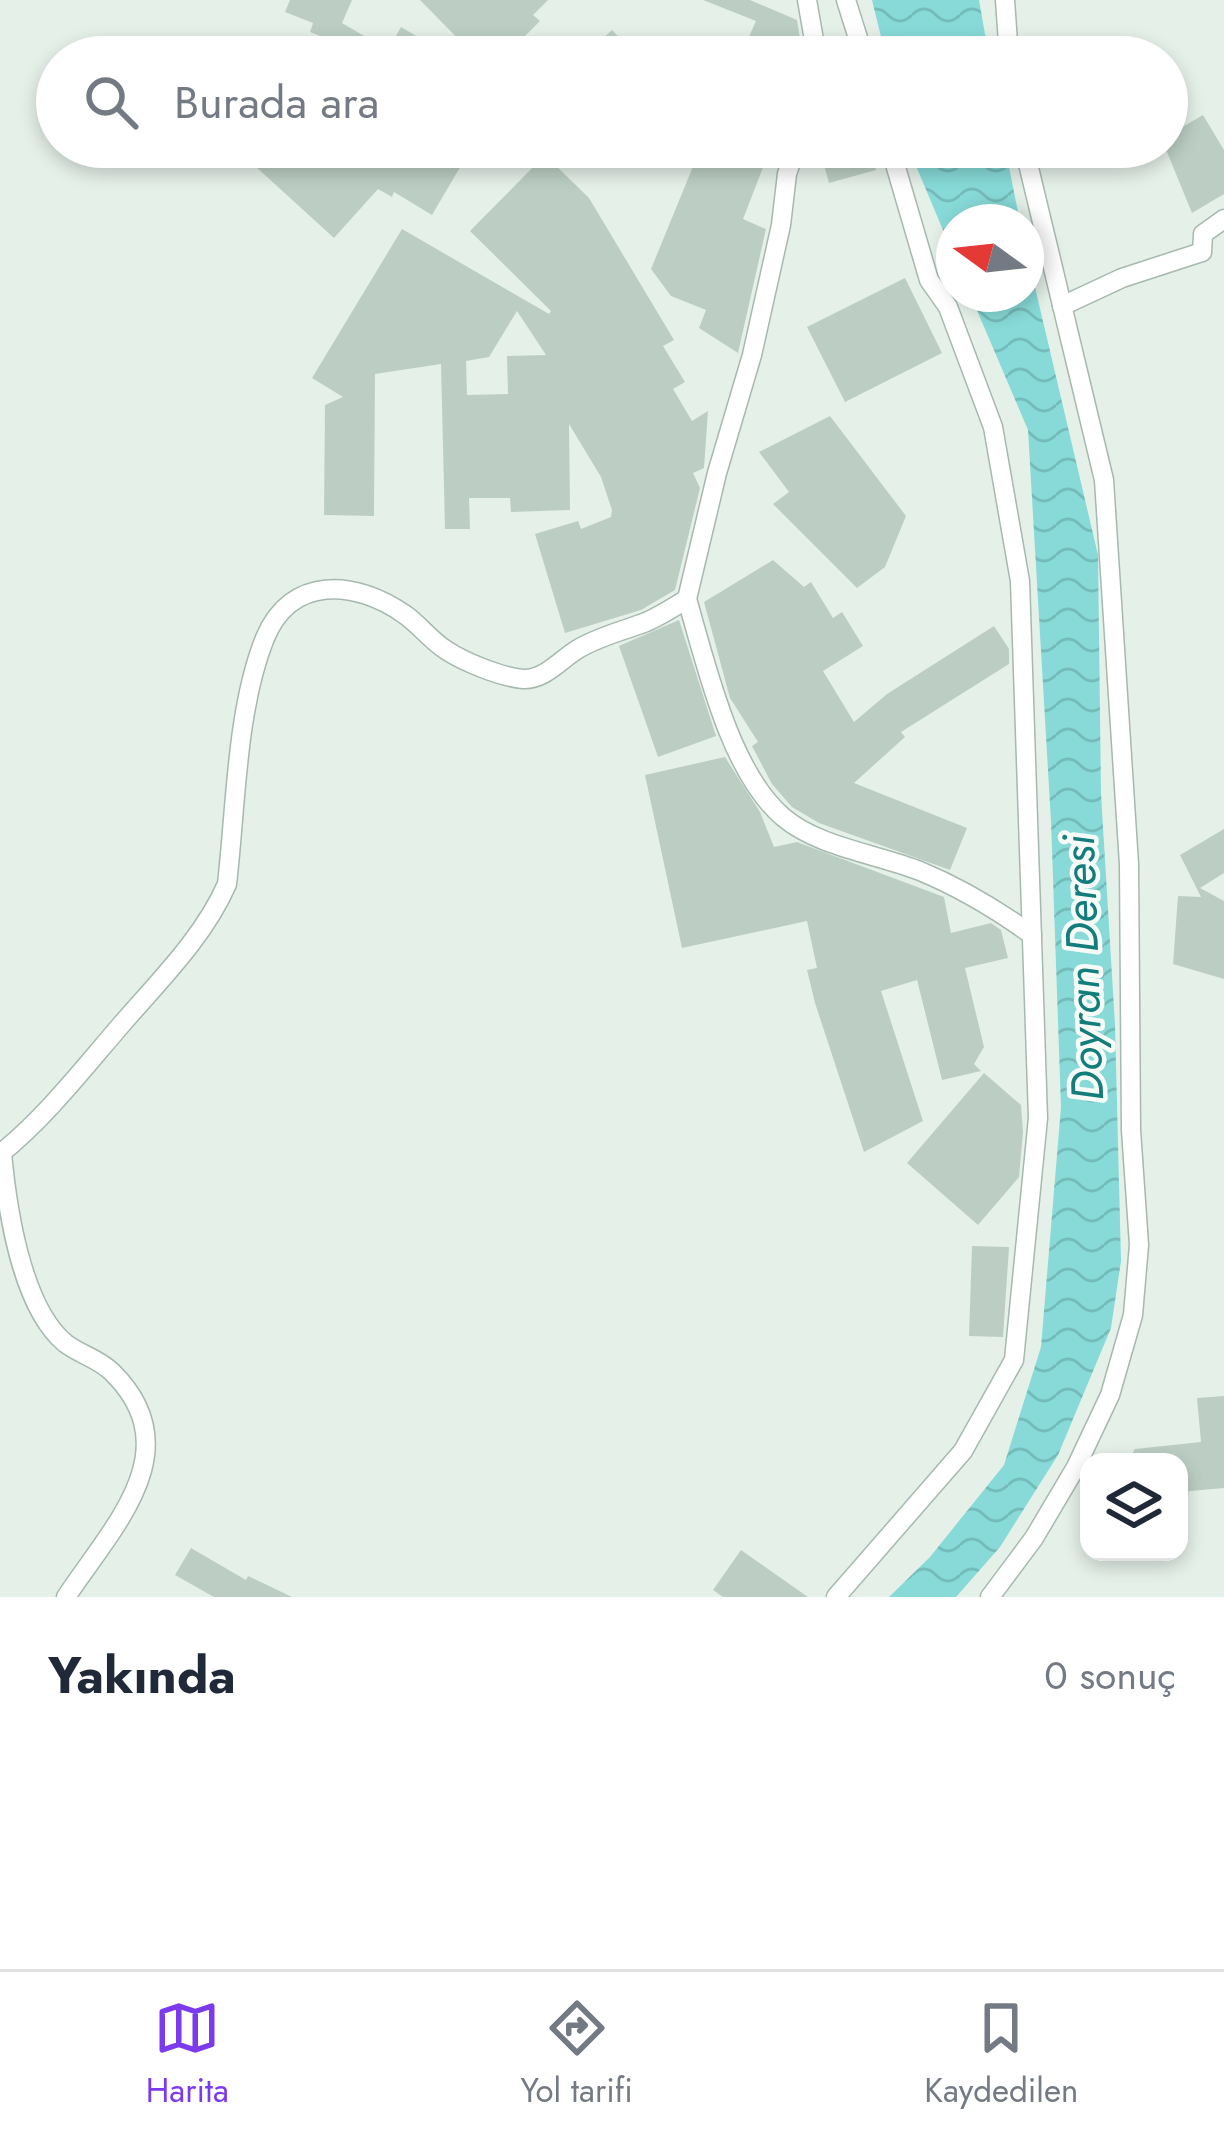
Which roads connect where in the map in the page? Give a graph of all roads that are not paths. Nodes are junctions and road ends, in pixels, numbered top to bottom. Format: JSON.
{"nodes":[{"id":1,"x":807,"y":0,"type":"edge"},
{"id":2,"x":847,"y":0,"type":"edge"},
{"id":3,"x":1005,"y":0,"type":"edge"},
{"id":4,"x":813,"y":36,"type":"edge"},
{"id":5,"x":857,"y":36,"type":"edge"},
{"id":6,"x":1008,"y":36,"type":"edge"},
{"id":7,"x":789,"y":168,"type":"edge"},
{"id":8,"x":896,"y":168,"type":"edge"},
{"id":9,"x":1029,"y":168,"type":"edge"},
{"id":10,"x":1224,"y":219,"type":"edge"},
{"id":11,"x":1062,"y":306,"type":"junction"},
{"id":12,"x":687,"y":599,"type":"junction"},
{"id":13,"x":1032,"y":934,"type":"junction"},
{"id":14,"x":1,"y":1154,"type":"edge"},
{"id":15,"x":66,"y":1597,"type":"edge"},
{"id":16,"x":836,"y":1597,"type":"edge"},
{"id":17,"x":990,"y":1597,"type":"edge"}],
"edges":[{"from":1,"to":4,"type":"street"},
{"from":2,"to":5,"type":"street"},
{"from":3,"to":6,"type":"street"},
{"from":7,"to":12,"type":"street"},
{"from":8,"to":13,"type":"street"},
{"from":9,"to":11,"type":"street"},
{"from":10,"to":11,"type":"street"},
{"from":11,"to":17,"type":"street"},
{"from":12,"to":13,"type":"street"},
{"from":12,"to":14,"type":"street"},
{"from":13,"to":16,"type":"street"},
{"from":14,"to":15,"type":"street"}]}
